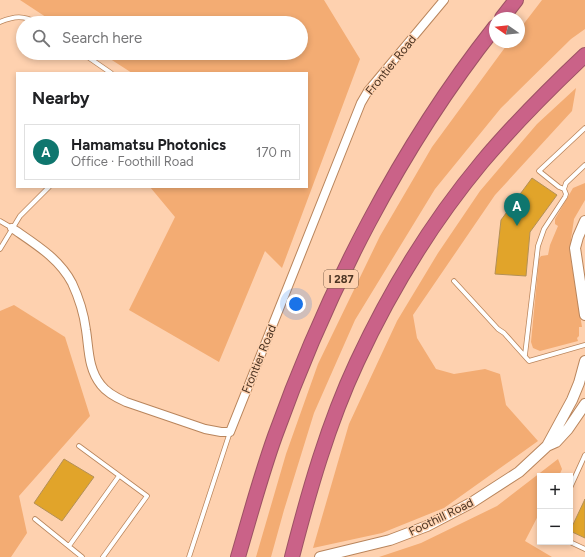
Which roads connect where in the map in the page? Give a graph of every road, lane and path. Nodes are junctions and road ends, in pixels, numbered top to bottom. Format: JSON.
{"nodes":[{"id":1,"x":444,"y":0,"type":"edge"},
{"id":2,"x":516,"y":0,"type":"edge"},
{"id":3,"x":507,"y":12,"type":"edge"},
{"id":4,"x":16,"y":17,"type":"edge"},
{"id":5,"x":0,"y":22,"type":"edge"},
{"id":6,"x":489,"y":35,"type":"edge"},
{"id":7,"x":585,"y":55,"type":"edge"},
{"id":8,"x":92,"y":60,"type":"edge"},
{"id":9,"x":110,"y":72,"type":"edge"},
{"id":10,"x":585,"y":128,"type":"edge"},
{"id":11,"x":585,"y":164,"type":"edge"},
{"id":12,"x":48,"y":188,"type":"edge"},
{"id":13,"x":564,"y":188,"type":"junction"},
{"id":14,"x":0,"y":221,"type":"edge"},
{"id":15,"x":585,"y":221,"type":"edge"},
{"id":16,"x":12,"y":228,"type":"junction"},
{"id":17,"x":0,"y":249,"type":"edge"},
{"id":18,"x":454,"y":281,"type":"dead end"},
{"id":19,"x":585,"y":315,"type":"edge"},
{"id":20,"x":585,"y":346,"type":"edge"},
{"id":21,"x":525,"y":355,"type":"junction"},
{"id":22,"x":585,"y":361,"type":"edge"},
{"id":23,"x":585,"y":404,"type":"edge"},
{"id":24,"x":230,"y":432,"type":"junction"},
{"id":25,"x":79,"y":446,"type":"dead end"},
{"id":26,"x":547,"y":446,"type":"junction"},
{"id":27,"x":585,"y":455,"type":"edge"},
{"id":28,"x":119,"y":476,"type":"junction"},
{"id":29,"x":573,"y":481,"type":"edge"},
{"id":30,"x":35,"y":519,"type":"dead end"},
{"id":31,"x":573,"y":543,"type":"edge"},
{"id":32,"x":69,"y":546,"type":"junction"},
{"id":33,"x":585,"y":549,"type":"edge"},
{"id":34,"x":323,"y":556,"type":"edge"},
{"id":35,"x":82,"y":557,"type":"edge"},
{"id":36,"x":103,"y":557,"type":"edge"},
{"id":37,"x":189,"y":557,"type":"edge"},
{"id":38,"x":238,"y":557,"type":"edge"},
{"id":39,"x":292,"y":557,"type":"edge"}],
"edges":[{"from":1,"to":24,"type":"street","name":"Frontier Road"},
{"from":2,"to":3,"type":"highway"},
{"from":4,"to":5,"type":"lane"},
{"from":6,"to":38,"type":"highway","number":"I 287"},
{"from":7,"to":39,"type":"highway"},
{"from":8,"to":9,"type":"lane"},
{"from":10,"to":13,"type":"lane"},
{"from":11,"to":13,"type":"lane"},
{"from":12,"to":16,"type":"lane"},
{"from":13,"to":21,"type":"lane"},
{"from":14,"to":16,"type":"lane"},
{"from":15,"to":19,"type":"street"},
{"from":16,"to":17,"type":"lane"},
{"from":16,"to":24,"type":"street"},
{"from":18,"to":21,"type":"lane"},
{"from":20,"to":21,"type":"lane"},
{"from":22,"to":26,"type":"street","name":"Foothill Road"},
{"from":23,"to":26,"type":"street","name":"Foothill Road"},
{"from":24,"to":37,"type":"lane"},
{"from":25,"to":28,"type":"lane"},
{"from":26,"to":34,"type":"street","name":"Foothill Road"},
{"from":27,"to":29,"type":"lane"},
{"from":28,"to":32,"type":"lane"},
{"from":28,"to":36,"type":"lane"},
{"from":30,"to":32,"type":"lane"},
{"from":31,"to":33,"type":"lane"},
{"from":32,"to":35,"type":"lane"}]}
